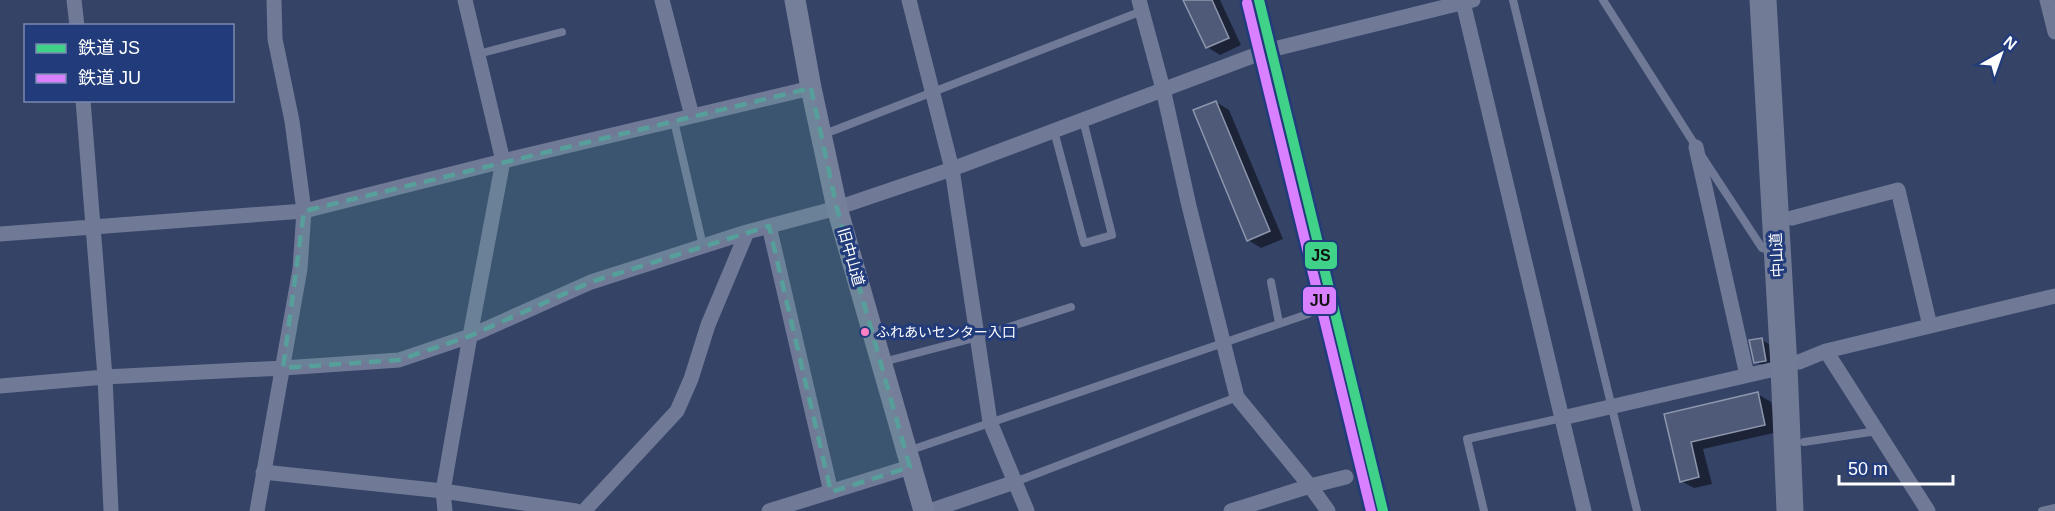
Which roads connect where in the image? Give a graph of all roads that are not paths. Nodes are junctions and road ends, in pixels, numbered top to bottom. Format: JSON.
{"nodes":[{"id":1,"x":74,"y":0,"type":"edge"},
{"id":2,"x":274,"y":0,"type":"edge"},
{"id":3,"x":465,"y":0,"type":"edge"},
{"id":4,"x":662,"y":0,"type":"edge"},
{"id":5,"x":795,"y":0,"type":"edge"},
{"id":6,"x":909,"y":0,"type":"edge"},
{"id":7,"x":1513,"y":0,"type":"edge"},
{"id":8,"x":1603,"y":0,"type":"edge"},
{"id":9,"x":1763,"y":0,"type":"edge"},
{"id":10,"x":1780,"y":0,"type":"edge"},
{"id":11,"x":2047,"y":0,"type":"edge"},
{"id":12,"x":1468,"y":1,"type":"edge"},
{"id":13,"x":1140,"y":6,"type":"edge"},
{"id":14,"x":77,"y":24,"type":"edge"},
{"id":15,"x":562,"y":32,"type":"dead end"},
{"id":16,"x":2055,"y":32,"type":"edge"},
{"id":17,"x":478,"y":54,"type":"junction"},
{"id":18,"x":811,"y":88,"type":"junction"},
{"id":19,"x":1163,"y":89,"type":"junction"},
{"id":20,"x":931,"y":93,"type":"junction"},
{"id":21,"x":83,"y":102,"type":"edge"},
{"id":22,"x":692,"y":116,"type":"junction"},
{"id":23,"x":1083,"y":120,"type":"junction"},
{"id":24,"x":674,"y":121,"type":"junction"},
{"id":25,"x":1054,"y":130,"type":"junction"},
{"id":26,"x":822,"y":135,"type":"junction"},
{"id":27,"x":1696,"y":147,"type":"junction"},
{"id":28,"x":503,"y":161,"type":"junction"},
{"id":29,"x":952,"y":169,"type":"junction"},
{"id":30,"x":837,"y":208,"type":"junction"},
{"id":31,"x":304,"y":211,"type":"junction"},
{"id":32,"x":1792,"y":218,"type":"junction"},
{"id":33,"x":769,"y":226,"type":"junction"},
{"id":34,"x":93,"y":228,"type":"junction"},
{"id":35,"x":747,"y":232,"type":"junction"},
{"id":36,"x":0,"y":234,"type":"edge"},
{"id":37,"x":703,"y":246,"type":"junction"},
{"id":38,"x":1776,"y":251,"type":"junction"},
{"id":39,"x":1271,"y":282,"type":"dead end"},
{"id":40,"x":2055,"y":296,"type":"edge"},
{"id":41,"x":1071,"y":307,"type":"dead end"},
{"id":42,"x":1308,"y":314,"type":"dead end"},
{"id":43,"x":1279,"y":323,"type":"junction"},
{"id":44,"x":1930,"y":326,"type":"junction"},
{"id":45,"x":470,"y":336,"type":"junction"},
{"id":46,"x":978,"y":337,"type":"junction"},
{"id":47,"x":1224,"y":342,"type":"junction"},
{"id":48,"x":1826,"y":351,"type":"junction"},
{"id":49,"x":881,"y":362,"type":"junction"},
{"id":50,"x":1792,"y":365,"type":"junction"},
{"id":51,"x":283,"y":368,"type":"junction"},
{"id":52,"x":1748,"y":375,"type":"junction"},
{"id":53,"x":105,"y":376,"type":"junction"},
{"id":54,"x":0,"y":386,"type":"edge"},
{"id":55,"x":1238,"y":397,"type":"junction"},
{"id":56,"x":1613,"y":406,"type":"junction"},
{"id":57,"x":1562,"y":418,"type":"junction"},
{"id":58,"x":990,"y":422,"type":"junction"},
{"id":59,"x":1877,"y":431,"type":"junction"},
{"id":60,"x":1804,"y":441,"type":"junction"},
{"id":61,"x":908,"y":459,"type":"junction"},
{"id":62,"x":263,"y":472,"type":"junction"},
{"id":63,"x":1346,"y":477,"type":"dead end"},
{"id":64,"x":1015,"y":483,"type":"junction"},
{"id":65,"x":1310,"y":486,"type":"junction"},
{"id":66,"x":443,"y":491,"type":"junction"},
{"id":67,"x":831,"y":492,"type":"junction"},
{"id":68,"x":2055,"y":508,"type":"edge"},
{"id":69,"x":111,"y":511,"type":"edge"},
{"id":70,"x":256,"y":511,"type":"edge"},
{"id":71,"x":445,"y":511,"type":"edge"},
{"id":72,"x":576,"y":511,"type":"edge"},
{"id":73,"x":584,"y":511,"type":"edge"},
{"id":74,"x":769,"y":511,"type":"edge"},
{"id":75,"x":924,"y":511,"type":"edge"},
{"id":76,"x":929,"y":511,"type":"edge"},
{"id":77,"x":1027,"y":511,"type":"edge"},
{"id":78,"x":1231,"y":511,"type":"edge"},
{"id":79,"x":1328,"y":511,"type":"edge"},
{"id":80,"x":1484,"y":511,"type":"edge"},
{"id":81,"x":1584,"y":511,"type":"edge"},
{"id":82,"x":1637,"y":511,"type":"edge"},
{"id":83,"x":1790,"y":511,"type":"edge"},
{"id":84,"x":1808,"y":511,"type":"edge"},
{"id":85,"x":1928,"y":511,"type":"edge"},
{"id":86,"x":2042,"y":511,"type":"edge"}],
"edges":[{"from":1,"to":14,"type":"street"},
{"from":2,"to":31,"type":"street"},
{"from":3,"to":17,"type":"street"},
{"from":4,"to":22,"type":"street"},
{"from":5,"to":18,"type":"main road","name":"旧中山道"},
{"from":6,"to":20,"type":"street"},
{"from":7,"to":56,"type":"lane"},
{"from":8,"to":27,"type":"lane"},
{"from":9,"to":38,"type":"highway","name":"中山道"},
{"from":10,"to":32,"type":"highway","name":"中山道"},
{"from":11,"to":16,"type":"street"},
{"from":12,"to":19,"type":"street"},
{"from":12,"to":57,"type":"street"},
{"from":13,"to":19,"type":"street"},
{"from":13,"to":20,"type":"lane"},
{"from":15,"to":17,"type":"lane"},
{"from":17,"to":28,"type":"street"},
{"from":18,"to":22,"type":"street"},
{"from":18,"to":26,"type":"main road","name":"旧中山道"},
{"from":19,"to":23,"type":"street"},
{"from":19,"to":47,"type":"street"},
{"from":20,"to":26,"type":"lane"},
{"from":20,"to":29,"type":"street"},
{"from":21,"to":34,"type":"street"},
{"from":22,"to":24,"type":"street"},
{"from":23,"to":25,"type":"street"},
{"from":23,"to":25,"type":"lane"},
{"from":24,"to":28,"type":"street"},
{"from":24,"to":37,"type":"lane"},
{"from":25,"to":29,"type":"street"},
{"from":26,"to":30,"type":"main road","name":"旧中山道"},
{"from":27,"to":38,"type":"lane"},
{"from":27,"to":52,"type":"street"},
{"from":28,"to":31,"type":"street"},
{"from":28,"to":45,"type":"street"},
{"from":29,"to":30,"type":"street"},
{"from":29,"to":46,"type":"street"},
{"from":30,"to":33,"type":"street"},
{"from":30,"to":49,"type":"main road","name":"旧中山道"},
{"from":31,"to":34,"type":"street"},
{"from":31,"to":51,"type":"street"},
{"from":32,"to":44,"type":"street"},
{"from":32,"to":50,"type":"highway","name":"中山道"},
{"from":33,"to":35,"type":"street"},
{"from":33,"to":67,"type":"street"},
{"from":34,"to":36,"type":"street"},
{"from":34,"to":53,"type":"street"},
{"from":35,"to":37,"type":"street"},
{"from":35,"to":73,"type":"street"},
{"from":37,"to":45,"type":"street"},
{"from":38,"to":50,"type":"highway","name":"中山道"},
{"from":39,"to":43,"type":"lane"},
{"from":40,"to":44,"type":"street"},
{"from":41,"to":46,"type":"lane"},
{"from":42,"to":43,"type":"lane"},
{"from":43,"to":47,"type":"lane"},
{"from":44,"to":48,"type":"street"},
{"from":45,"to":51,"type":"street"},
{"from":45,"to":66,"type":"street"},
{"from":46,"to":49,"type":"lane"},
{"from":46,"to":58,"type":"street"},
{"from":47,"to":55,"type":"street"},
{"from":47,"to":58,"type":"lane"},
{"from":48,"to":50,"type":"street"},
{"from":48,"to":59,"type":"street"},
{"from":49,"to":61,"type":"main road","name":"旧中山道"},
{"from":50,"to":52,"type":"street"},
{"from":50,"to":60,"type":"highway","name":"中山道"},
{"from":50,"to":83,"type":"highway","name":"中山道"},
{"from":51,"to":53,"type":"street"},
{"from":51,"to":62,"type":"street"},
{"from":52,"to":56,"type":"street"},
{"from":53,"to":54,"type":"street"},
{"from":53,"to":69,"type":"street"},
{"from":55,"to":64,"type":"lane"},
{"from":55,"to":65,"type":"street"},
{"from":56,"to":57,"type":"street"},
{"from":56,"to":82,"type":"lane"},
{"from":57,"to":80,"type":"lane"},
{"from":57,"to":81,"type":"street"},
{"from":58,"to":61,"type":"lane"},
{"from":58,"to":64,"type":"street"},
{"from":59,"to":60,"type":"lane"},
{"from":59,"to":85,"type":"street"},
{"from":60,"to":84,"type":"highway","name":"中山道"},
{"from":61,"to":67,"type":"street"},
{"from":61,"to":75,"type":"main road","name":"旧中山道"},
{"from":62,"to":66,"type":"street"},
{"from":62,"to":70,"type":"street"},
{"from":63,"to":65,"type":"street"},
{"from":64,"to":76,"type":"street"},
{"from":64,"to":77,"type":"street"},
{"from":65,"to":78,"type":"street"},
{"from":65,"to":79,"type":"street"},
{"from":66,"to":71,"type":"street"},
{"from":66,"to":72,"type":"street"},
{"from":67,"to":74,"type":"street"},
{"from":68,"to":86,"type":"lane"}]}
